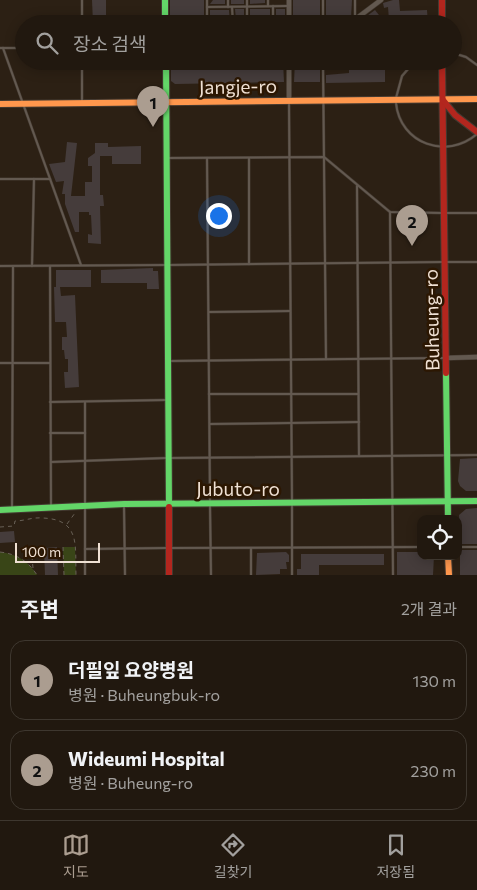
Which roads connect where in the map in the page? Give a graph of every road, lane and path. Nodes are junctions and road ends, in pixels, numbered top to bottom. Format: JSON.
{"nodes":[{"id":1,"x":82,"y":0,"type":"edge"},
{"id":2,"x":165,"y":0,"type":"edge"},
{"id":3,"x":207,"y":0,"type":"edge"},
{"id":4,"x":228,"y":0,"type":"edge"},
{"id":5,"x":247,"y":0,"type":"edge"},
{"id":6,"x":268,"y":0,"type":"edge"},
{"id":7,"x":288,"y":0,"type":"edge"},
{"id":8,"x":323,"y":0,"type":"edge"},
{"id":9,"x":355,"y":0,"type":"edge"},
{"id":10,"x":381,"y":0,"type":"edge"},
{"id":11,"x":442,"y":0,"type":"edge"},
{"id":12,"x":268,"y":6,"type":"junction"},
{"id":13,"x":273,"y":6,"type":"junction"},
{"id":14,"x":289,"y":6,"type":"junction"},
{"id":15,"x":207,"y":7,"type":"junction"},
{"id":16,"x":228,"y":7,"type":"junction"},
{"id":17,"x":232,"y":7,"type":"junction"},
{"id":18,"x":247,"y":7,"type":"junction"},
{"id":19,"x":82,"y":15,"type":"edge"},
{"id":20,"x":165,"y":15,"type":"edge"},
{"id":21,"x":207,"y":15,"type":"edge"},
{"id":22,"x":232,"y":15,"type":"edge"},
{"id":23,"x":247,"y":15,"type":"edge"},
{"id":24,"x":273,"y":15,"type":"edge"},
{"id":25,"x":289,"y":15,"type":"edge"},
{"id":26,"x":323,"y":15,"type":"edge"},
{"id":27,"x":355,"y":15,"type":"edge"},
{"id":28,"x":360,"y":15,"type":"edge"},
{"id":29,"x":442,"y":15,"type":"edge"},
{"id":30,"x":1,"y":48,"type":"edge"},
{"id":31,"x":15,"y":48,"type":"edge"},
{"id":32,"x":462,"y":55,"type":"edge"},
{"id":33,"x":477,"y":65,"type":"edge"},
{"id":34,"x":82,"y":70,"type":"edge"},
{"id":35,"x":166,"y":70,"type":"edge"},
{"id":36,"x":289,"y":70,"type":"edge"},
{"id":37,"x":323,"y":70,"type":"edge"},
{"id":38,"x":407,"y":70,"type":"edge"},
{"id":39,"x":442,"y":70,"type":"edge"},
{"id":40,"x":477,"y":98,"type":"edge"},
{"id":41,"x":396,"y":99,"type":"junction"},
{"id":42,"x":442,"y":99,"type":"junction"},
{"id":43,"x":289,"y":100,"type":"junction"},
{"id":44,"x":324,"y":100,"type":"junction"},
{"id":45,"x":166,"y":102,"type":"junction"},
{"id":46,"x":82,"y":103,"type":"junction"},
{"id":47,"x":0,"y":104,"type":"edge"},
{"id":48,"x":23,"y":104,"type":"junction"},
{"id":49,"x":477,"y":133,"type":"edge"},
{"id":50,"x":443,"y":148,"type":"junction"},
{"id":51,"x":290,"y":157,"type":"junction"},
{"id":52,"x":324,"y":157,"type":"junction"},
{"id":53,"x":166,"y":158,"type":"junction"},
{"id":54,"x":207,"y":158,"type":"junction"},
{"id":55,"x":249,"y":158,"type":"junction"},
{"id":56,"x":0,"y":179,"type":"edge"},
{"id":57,"x":34,"y":179,"type":"junction"},
{"id":58,"x":50,"y":179,"type":"junction"},
{"id":59,"x":357,"y":185,"type":"junction"},
{"id":60,"x":390,"y":212,"type":"junction"},
{"id":61,"x":444,"y":213,"type":"junction"},
{"id":62,"x":477,"y":213,"type":"edge"},
{"id":63,"x":445,"y":262,"type":"junction"},
{"id":64,"x":477,"y":262,"type":"edge"},
{"id":65,"x":325,"y":263,"type":"junction"},
{"id":66,"x":358,"y":263,"type":"junction"},
{"id":67,"x":390,"y":263,"type":"junction"},
{"id":68,"x":249,"y":264,"type":"junction"},
{"id":69,"x":290,"y":264,"type":"junction"},
{"id":70,"x":81,"y":265,"type":"junction"},
{"id":71,"x":167,"y":265,"type":"junction"},
{"id":72,"x":208,"y":265,"type":"junction"},
{"id":73,"x":0,"y":266,"type":"edge"},
{"id":74,"x":13,"y":266,"type":"junction"},
{"id":75,"x":32,"y":266,"type":"junction"},
{"id":76,"x":50,"y":266,"type":"junction"},
{"id":77,"x":290,"y":311,"type":"junction"},
{"id":78,"x":208,"y":312,"type":"junction"},
{"id":79,"x":391,"y":358,"type":"junction"},
{"id":80,"x":446,"y":358,"type":"junction"},
{"id":81,"x":477,"y":358,"type":"edge"},
{"id":82,"x":291,"y":359,"type":"junction"},
{"id":83,"x":326,"y":359,"type":"junction"},
{"id":84,"x":358,"y":359,"type":"junction"},
{"id":85,"x":209,"y":360,"type":"junction"},
{"id":86,"x":168,"y":361,"type":"junction"},
{"id":87,"x":0,"y":363,"type":"edge"},
{"id":88,"x":11,"y":363,"type":"junction"},
{"id":89,"x":50,"y":363,"type":"junction"},
{"id":90,"x":291,"y":393,"type":"junction"},
{"id":91,"x":209,"y":394,"type":"junction"},
{"id":92,"x":358,"y":394,"type":"junction"},
{"id":93,"x":168,"y":400,"type":"junction"},
{"id":94,"x":50,"y":402,"type":"junction"},
{"id":95,"x":85,"y":402,"type":"junction"},
{"id":96,"x":359,"y":422,"type":"junction"},
{"id":97,"x":291,"y":423,"type":"junction"},
{"id":98,"x":210,"y":424,"type":"junction"},
{"id":99,"x":50,"y":433,"type":"junction"},
{"id":100,"x":85,"y":433,"type":"junction"},
{"id":101,"x":448,"y":455,"type":"junction"},
{"id":102,"x":477,"y":455,"type":"edge"},
{"id":103,"x":359,"y":456,"type":"junction"},
{"id":104,"x":392,"y":456,"type":"junction"},
{"id":105,"x":291,"y":457,"type":"junction"},
{"id":106,"x":168,"y":458,"type":"junction"},
{"id":107,"x":210,"y":458,"type":"junction"},
{"id":108,"x":51,"y":462,"type":"junction"},
{"id":109,"x":85,"y":462,"type":"junction"},
{"id":110,"x":448,"y":501,"type":"junction"},
{"id":111,"x":477,"y":501,"type":"edge"},
{"id":112,"x":392,"y":502,"type":"junction"},
{"id":113,"x":210,"y":503,"type":"junction"},
{"id":114,"x":292,"y":503,"type":"junction"},
{"id":115,"x":124,"y":504,"type":"junction"},
{"id":116,"x":168,"y":504,"type":"junction"},
{"id":117,"x":85,"y":505,"type":"junction"},
{"id":118,"x":51,"y":507,"type":"junction"},
{"id":119,"x":12,"y":509,"type":"junction"},
{"id":120,"x":0,"y":510,"type":"edge"},
{"id":121,"x":77,"y":510,"type":"dead end"},
{"id":122,"x":448,"y":515,"type":"edge"},
{"id":123,"x":66,"y":525,"type":"junction"},
{"id":124,"x":0,"y":528,"type":"edge"},
{"id":125,"x":63,"y":547,"type":"dead end"},
{"id":126,"x":392,"y":547,"type":"junction"},
{"id":127,"x":417,"y":547,"type":"edge"},
{"id":128,"x":462,"y":547,"type":"edge"},
{"id":129,"x":477,"y":547,"type":"edge"},
{"id":130,"x":36,"y":548,"type":"dead end"},
{"id":131,"x":169,"y":548,"type":"junction"},
{"id":132,"x":211,"y":548,"type":"junction"},
{"id":133,"x":251,"y":548,"type":"junction"},
{"id":134,"x":292,"y":548,"type":"junction"},
{"id":135,"x":85,"y":549,"type":"junction"},
{"id":136,"x":125,"y":549,"type":"junction"},
{"id":137,"x":0,"y":552,"type":"edge"},
{"id":138,"x":37,"y":554,"type":"junction"},
{"id":139,"x":44,"y":554,"type":"dead end"},
{"id":140,"x":448,"y":560,"type":"edge"},
{"id":141,"x":33,"y":568,"type":"junction"},
{"id":142,"x":37,"y":575,"type":"edge"},
{"id":143,"x":64,"y":575,"type":"edge"},
{"id":144,"x":76,"y":575,"type":"edge"},
{"id":145,"x":85,"y":575,"type":"edge"},
{"id":146,"x":125,"y":575,"type":"edge"},
{"id":147,"x":169,"y":575,"type":"edge"},
{"id":148,"x":211,"y":575,"type":"edge"},
{"id":149,"x":251,"y":575,"type":"edge"},
{"id":150,"x":292,"y":575,"type":"edge"},
{"id":151,"x":393,"y":575,"type":"edge"},
{"id":152,"x":449,"y":575,"type":"edge"}],
"edges":[{"from":1,"to":19,"type":"lane"},
{"from":2,"to":20,"type":"main road"},
{"from":3,"to":15,"type":"lane"},
{"from":4,"to":16,"type":"lane"},
{"from":5,"to":18,"type":"lane"},
{"from":6,"to":12,"type":"lane"},
{"from":7,"to":14,"type":"street"},
{"from":8,"to":26,"type":"lane"},
{"from":9,"to":27,"type":"lane"},
{"from":10,"to":28,"type":"street"},
{"from":11,"to":29,"type":"main road"},
{"from":12,"to":13,"type":"lane"},
{"from":12,"to":18,"type":"lane"},
{"from":13,"to":14,"type":"lane"},
{"from":13,"to":24,"type":"lane"},
{"from":14,"to":25,"type":"street"},
{"from":15,"to":16,"type":"lane"},
{"from":15,"to":21,"type":"lane"},
{"from":16,"to":17,"type":"lane"},
{"from":17,"to":18,"type":"lane"},
{"from":17,"to":22,"type":"lane"},
{"from":18,"to":23,"type":"lane"},
{"from":30,"to":31,"type":"lane"},
{"from":30,"to":48,"type":"lane"},
{"from":32,"to":33,"type":"lane"},
{"from":34,"to":46,"type":"lane"},
{"from":35,"to":45,"type":"main road"},
{"from":36,"to":43,"type":"street"},
{"from":37,"to":44,"type":"lane"},
{"from":38,"to":41,"type":"lane"},
{"from":39,"to":42,"type":"main road","name":"Buheung-ro"},
{"from":40,"to":42,"type":"main road","name":"Jangje-ro"},
{"from":41,"to":42,"type":"main road","name":"Jangje-ro"},
{"from":41,"to":44,"type":"main road","name":"Jangje-ro"},
{"from":41,"to":50,"type":"lane"},
{"from":42,"to":49,"type":"main road"},
{"from":42,"to":50,"type":"main road","name":"Buheung-ro"},
{"from":43,"to":44,"type":"main road","name":"Jangje-ro"},
{"from":43,"to":45,"type":"main road","name":"Jangje-ro"},
{"from":43,"to":51,"type":"lane"},
{"from":44,"to":52,"type":"lane"},
{"from":45,"to":46,"type":"main road","name":"Jangje-ro"},
{"from":45,"to":53,"type":"main road"},
{"from":46,"to":48,"type":"main road","name":"Jangje-ro"},
{"from":47,"to":48,"type":"main road","name":"Jangje-ro"},
{"from":48,"to":58,"type":"lane"},
{"from":49,"to":50,"type":"lane"},
{"from":50,"to":61,"type":"main road","name":"Buheung-ro"},
{"from":51,"to":52,"type":"lane"},
{"from":51,"to":55,"type":"lane"},
{"from":51,"to":69,"type":"lane"},
{"from":52,"to":59,"type":"lane"},
{"from":52,"to":65,"type":"lane"},
{"from":53,"to":54,"type":"lane"},
{"from":53,"to":71,"type":"main road"},
{"from":54,"to":55,"type":"lane"},
{"from":54,"to":72,"type":"lane"},
{"from":55,"to":68,"type":"lane"},
{"from":56,"to":57,"type":"lane"},
{"from":57,"to":58,"type":"lane"},
{"from":57,"to":75,"type":"lane"},
{"from":58,"to":70,"type":"lane"},
{"from":59,"to":60,"type":"lane"},
{"from":59,"to":66,"type":"lane"},
{"from":60,"to":61,"type":"lane"},
{"from":60,"to":67,"type":"lane"},
{"from":61,"to":62,"type":"lane"},
{"from":61,"to":63,"type":"main road","name":"Buheung-ro"},
{"from":63,"to":64,"type":"lane"},
{"from":63,"to":67,"type":"lane"},
{"from":63,"to":80,"type":"main road","name":"Buheung-ro"},
{"from":65,"to":66,"type":"lane"},
{"from":65,"to":69,"type":"lane"},
{"from":65,"to":83,"type":"lane"},
{"from":66,"to":67,"type":"lane"},
{"from":66,"to":84,"type":"lane"},
{"from":67,"to":79,"type":"lane"},
{"from":68,"to":69,"type":"lane"},
{"from":68,"to":72,"type":"lane"},
{"from":69,"to":77,"type":"lane"},
{"from":70,"to":71,"type":"lane"},
{"from":70,"to":76,"type":"lane"},
{"from":71,"to":72,"type":"lane"},
{"from":71,"to":86,"type":"main road"},
{"from":72,"to":78,"type":"lane"},
{"from":73,"to":74,"type":"lane"},
{"from":74,"to":75,"type":"lane"},
{"from":74,"to":88,"type":"lane"},
{"from":75,"to":76,"type":"lane"},
{"from":76,"to":89,"type":"lane"},
{"from":77,"to":78,"type":"lane"},
{"from":77,"to":82,"type":"lane"},
{"from":78,"to":85,"type":"lane"},
{"from":79,"to":80,"type":"lane"},
{"from":79,"to":84,"type":"lane"},
{"from":79,"to":104,"type":"lane"},
{"from":80,"to":81,"type":"street"},
{"from":80,"to":101,"type":"main road","name":"Buheung-ro"},
{"from":82,"to":83,"type":"lane"},
{"from":82,"to":85,"type":"lane"},
{"from":82,"to":90,"type":"lane"},
{"from":83,"to":84,"type":"lane"},
{"from":84,"to":92,"type":"lane"},
{"from":85,"to":86,"type":"lane"},
{"from":85,"to":91,"type":"lane"},
{"from":86,"to":93,"type":"main road"},
{"from":87,"to":88,"type":"lane"},
{"from":88,"to":89,"type":"lane"},
{"from":88,"to":119,"type":"lane"},
{"from":89,"to":94,"type":"lane"},
{"from":90,"to":91,"type":"lane"},
{"from":90,"to":92,"type":"lane"},
{"from":90,"to":97,"type":"lane"},
{"from":91,"to":98,"type":"lane"},
{"from":92,"to":96,"type":"lane"},
{"from":93,"to":95,"type":"lane"},
{"from":93,"to":106,"type":"main road"},
{"from":94,"to":95,"type":"lane"},
{"from":94,"to":99,"type":"lane"},
{"from":95,"to":100,"type":"lane"},
{"from":96,"to":97,"type":"lane"},
{"from":96,"to":103,"type":"lane"},
{"from":97,"to":98,"type":"lane"},
{"from":97,"to":105,"type":"lane"},
{"from":98,"to":107,"type":"lane"},
{"from":99,"to":100,"type":"lane"},
{"from":99,"to":108,"type":"lane"},
{"from":100,"to":109,"type":"lane"},
{"from":101,"to":102,"type":"lane"},
{"from":101,"to":104,"type":"lane"},
{"from":101,"to":110,"type":"main road","name":"Buheung-ro"},
{"from":103,"to":104,"type":"lane"},
{"from":103,"to":105,"type":"lane"},
{"from":104,"to":112,"type":"lane"},
{"from":105,"to":107,"type":"lane"},
{"from":105,"to":114,"type":"lane"},
{"from":106,"to":107,"type":"lane"},
{"from":106,"to":109,"type":"lane"},
{"from":106,"to":116,"type":"main road"},
{"from":107,"to":113,"type":"lane"},
{"from":108,"to":109,"type":"lane"},
{"from":108,"to":118,"type":"lane"},
{"from":109,"to":117,"type":"lane"},
{"from":110,"to":111,"type":"main road","name":"Jubuto-ro"},
{"from":110,"to":112,"type":"main road","name":"Jubuto-ro"},
{"from":110,"to":122,"type":"main road","name":"Buheung-ro"},
{"from":112,"to":114,"type":"main road","name":"Jubuto-ro"},
{"from":112,"to":126,"type":"lane"},
{"from":113,"to":114,"type":"main road","name":"Jubuto-ro"},
{"from":113,"to":116,"type":"main road","name":"Jubuto-ro"},
{"from":113,"to":132,"type":"lane"},
{"from":114,"to":134,"type":"lane"},
{"from":115,"to":116,"type":"main road","name":"Jubuto-ro"},
{"from":115,"to":117,"type":"main road","name":"Jubuto-ro"},
{"from":115,"to":136,"type":"lane"},
{"from":116,"to":131,"type":"main road"},
{"from":117,"to":118,"type":"main road","name":"Jubuto-ro"},
{"from":117,"to":135,"type":"lane"},
{"from":118,"to":119,"type":"main road","name":"Jubuto-ro"},
{"from":119,"to":120,"type":"main road","name":"Jubuto-ro"},
{"from":121,"to":123,"type":"path"},
{"from":123,"to":124,"type":"path"},
{"from":123,"to":144,"type":"path"},
{"from":125,"to":143,"type":"path"},
{"from":126,"to":127,"type":"lane"},
{"from":126,"to":134,"type":"lane"},
{"from":126,"to":151,"type":"lane"},
{"from":128,"to":129,"type":"lane"},
{"from":130,"to":138,"type":"path"},
{"from":131,"to":132,"type":"lane"},
{"from":131,"to":136,"type":"lane"},
{"from":131,"to":147,"type":"main road"},
{"from":132,"to":133,"type":"lane"},
{"from":132,"to":148,"type":"lane"},
{"from":133,"to":134,"type":"lane"},
{"from":133,"to":149,"type":"lane"},
{"from":134,"to":150,"type":"lane"},
{"from":135,"to":136,"type":"lane"},
{"from":135,"to":145,"type":"lane"},
{"from":136,"to":146,"type":"lane"},
{"from":137,"to":141,"type":"path"},
{"from":138,"to":139,"type":"path"},
{"from":138,"to":141,"type":"path"},
{"from":140,"to":152,"type":"main road"},
{"from":141,"to":142,"type":"path"}]}
